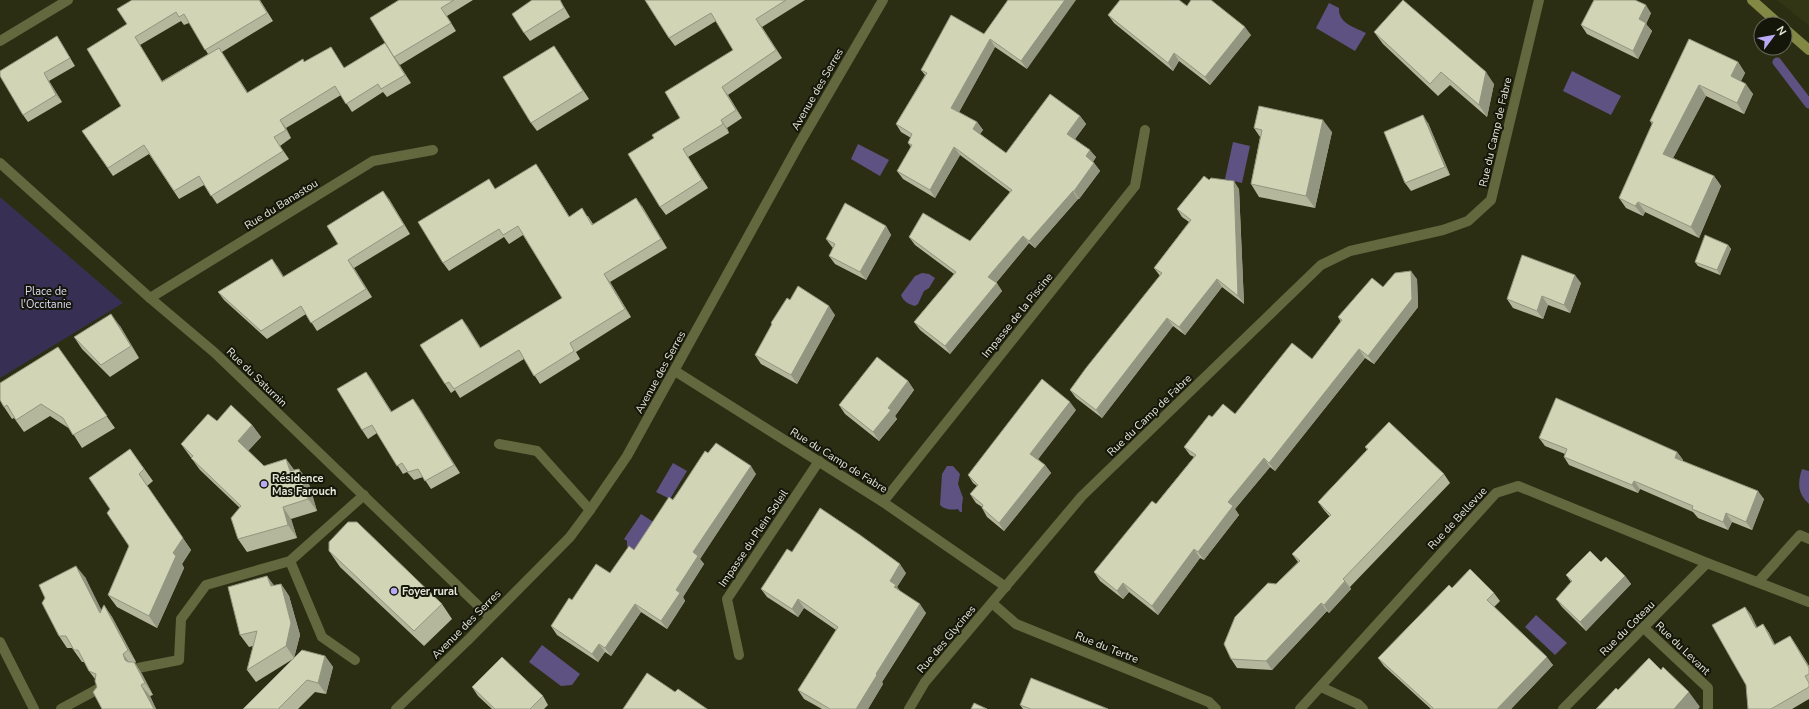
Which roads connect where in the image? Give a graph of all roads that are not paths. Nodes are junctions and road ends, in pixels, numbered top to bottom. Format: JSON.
{"nodes":[{"id":1,"x":68,"y":0,"type":"edge"},
{"id":2,"x":883,"y":0,"type":"edge"},
{"id":3,"x":1539,"y":0,"type":"edge"},
{"id":4,"x":1752,"y":0,"type":"edge"},
{"id":5,"x":1770,"y":16,"type":"edge"},
{"id":6,"x":1793,"y":36,"type":"edge"},
{"id":7,"x":0,"y":41,"type":"edge"},
{"id":8,"x":1809,"y":50,"type":"edge"},
{"id":9,"x":1145,"y":130,"type":"dead end"},
{"id":10,"x":433,"y":150,"type":"dead end"},
{"id":11,"x":0,"y":163,"type":"edge"},
{"id":12,"x":150,"y":298,"type":"junction"},
{"id":13,"x":675,"y":370,"type":"junction"},
{"id":14,"x":499,"y":444,"type":"dead end"},
{"id":15,"x":819,"y":461,"type":"junction"},
{"id":16,"x":364,"y":495,"type":"junction"},
{"id":17,"x":883,"y":502,"type":"junction"},
{"id":18,"x":590,"y":510,"type":"junction"},
{"id":19,"x":1809,"y":539,"type":"edge"},
{"id":20,"x":290,"y":561,"type":"junction"},
{"id":21,"x":1706,"y":563,"type":"junction"},
{"id":22,"x":1758,"y":582,"type":"junction"},
{"id":23,"x":1006,"y":587,"type":"junction"},
{"id":24,"x":1809,"y":602,"type":"edge"},
{"id":25,"x":992,"y":603,"type":"junction"},
{"id":26,"x":490,"y":617,"type":"junction"},
{"id":27,"x":1644,"y":628,"type":"junction"},
{"id":28,"x":0,"y":642,"type":"edge"},
{"id":29,"x":739,"y":655,"type":"dead end"},
{"id":30,"x":355,"y":660,"type":"dead end"},
{"id":31,"x":138,"y":668,"type":"edge"},
{"id":32,"x":1320,"y":687,"type":"junction"},
{"id":33,"x":98,"y":689,"type":"edge"},
{"id":34,"x":31,"y":708,"type":"edge"},
{"id":35,"x":61,"y":709,"type":"edge"},
{"id":36,"x":396,"y":709,"type":"edge"},
{"id":37,"x":909,"y":709,"type":"edge"},
{"id":38,"x":1216,"y":709,"type":"edge"},
{"id":39,"x":1300,"y":709,"type":"edge"},
{"id":40,"x":1363,"y":709,"type":"edge"},
{"id":41,"x":1563,"y":709,"type":"edge"},
{"id":42,"x":1708,"y":709,"type":"edge"}],
"edges":[{"from":1,"to":7,"type":"street"},
{"from":2,"to":13,"type":"street","name":"Avenue des Serres"},
{"from":3,"to":23,"type":"street","name":"Rue du Camp de Fabre"},
{"from":4,"to":5,"type":"main road"},
{"from":6,"to":8,"type":"main road"},
{"from":9,"to":17,"type":"street","name":"Impasse de la Piscine"},
{"from":10,"to":12,"type":"street","name":"Rue du Banastou"},
{"from":11,"to":12,"type":"street","name":"Rue du Saturnin"},
{"from":12,"to":16,"type":"street","name":"Rue du Saturnin"},
{"from":13,"to":15,"type":"street","name":"Rue du Camp de Fabre"},
{"from":13,"to":18,"type":"street","name":"Avenue des Serres"},
{"from":14,"to":18,"type":"street"},
{"from":15,"to":17,"type":"street","name":"Rue du Camp de Fabre"},
{"from":15,"to":29,"type":"street","name":"Impasse du Plein Soleil"},
{"from":16,"to":20,"type":"street"},
{"from":16,"to":26,"type":"street","name":"Rue du Saturnin"},
{"from":17,"to":23,"type":"street","name":"Rue du Camp de Fabre"},
{"from":18,"to":26,"type":"street","name":"Avenue des Serres"},
{"from":19,"to":22,"type":"street"},
{"from":20,"to":30,"type":"street"},
{"from":20,"to":31,"type":"street"},
{"from":21,"to":22,"type":"street","name":"Rue de Bellevue"},
{"from":21,"to":27,"type":"street","name":"Rue du Coteau"},
{"from":21,"to":32,"type":"street","name":"Rue de Bellevue"},
{"from":22,"to":24,"type":"street","name":"Rue de Bellevue"},
{"from":23,"to":25,"type":"street","name":"Rue des Glycines"},
{"from":25,"to":37,"type":"street","name":"Rue des Glycines"},
{"from":25,"to":38,"type":"street","name":"Rue du Tertre"},
{"from":26,"to":36,"type":"street","name":"Avenue des Serres"},
{"from":27,"to":41,"type":"street","name":"Rue du Coteau"},
{"from":27,"to":42,"type":"street","name":"Rue du Levant"},
{"from":28,"to":34,"type":"street"},
{"from":32,"to":39,"type":"street","name":"Rue de Bellevue"},
{"from":32,"to":40,"type":"street"},
{"from":33,"to":35,"type":"street"}]}
